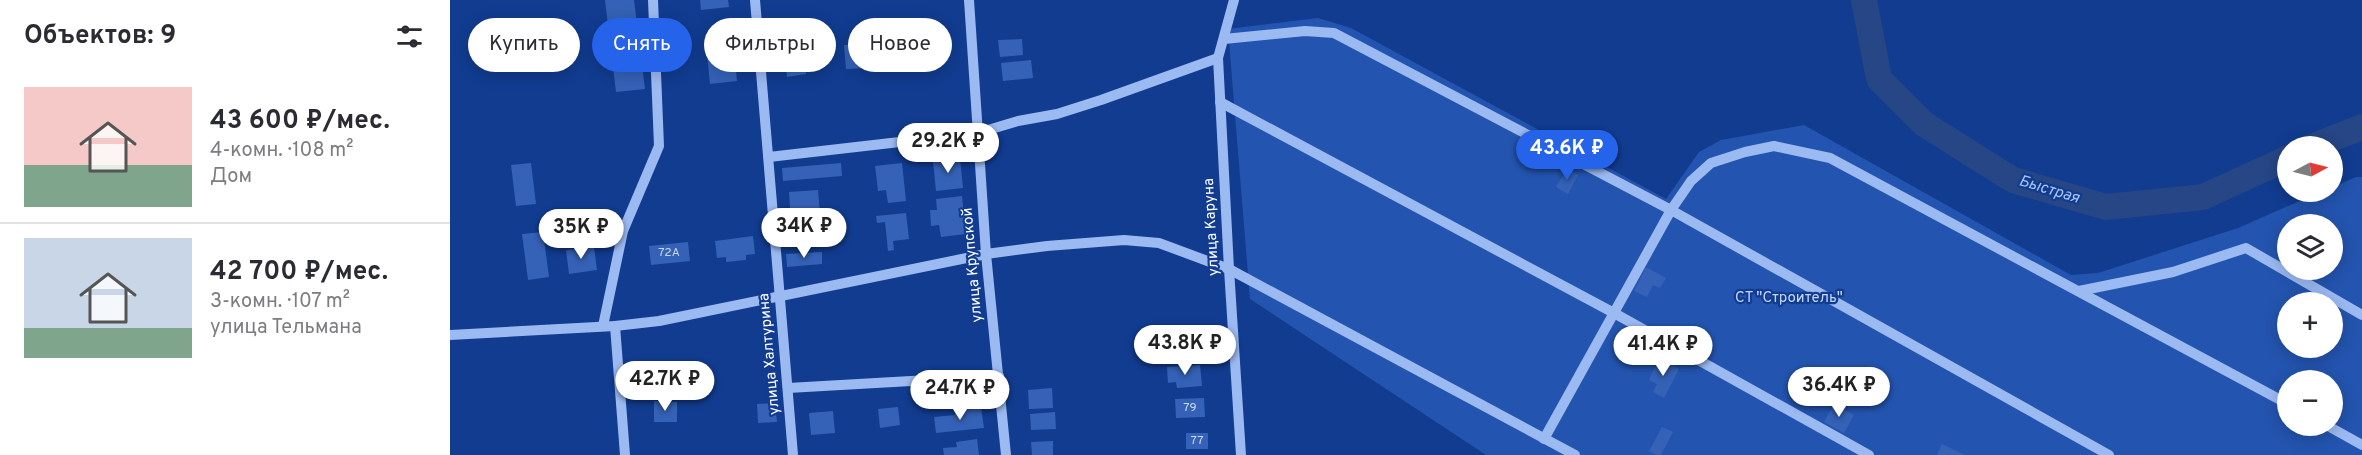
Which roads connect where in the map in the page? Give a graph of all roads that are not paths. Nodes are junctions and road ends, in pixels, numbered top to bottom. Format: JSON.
{"nodes":[{"id":1,"x":653,"y":0,"type":"edge"},
{"id":2,"x":754,"y":0,"type":"edge"},
{"id":3,"x":969,"y":0,"type":"edge"},
{"id":4,"x":1235,"y":1,"type":"edge"},
{"id":5,"x":1224,"y":39,"type":"junction"},
{"id":6,"x":1218,"y":58,"type":"junction"},
{"id":7,"x":1220,"y":102,"type":"junction"},
{"id":8,"x":978,"y":133,"type":"junction"},
{"id":9,"x":769,"y":157,"type":"junction"},
{"id":10,"x":1671,"y":210,"type":"junction"},
{"id":11,"x":986,"y":254,"type":"junction"},
{"id":12,"x":1228,"y":269,"type":"junction"},
{"id":13,"x":2079,"y":291,"type":"junction"},
{"id":14,"x":780,"y":295,"type":"junction"},
{"id":15,"x":1614,"y":313,"type":"junction"},
{"id":16,"x":2362,"y":315,"type":"edge"},
{"id":17,"x":603,"y":326,"type":"junction"},
{"id":18,"x":615,"y":326,"type":"junction"},
{"id":19,"x":450,"y":335,"type":"edge"},
{"id":20,"x":999,"y":376,"type":"junction"},
{"id":21,"x":788,"y":388,"type":"junction"},
{"id":22,"x":2277,"y":398,"type":"edge"},
{"id":23,"x":2343,"y":434,"type":"edge"},
{"id":24,"x":1544,"y":439,"type":"junction"},
{"id":25,"x":2362,"y":445,"type":"edge"},
{"id":26,"x":625,"y":455,"type":"edge"},
{"id":27,"x":794,"y":455,"type":"edge"},
{"id":28,"x":1006,"y":455,"type":"edge"},
{"id":29,"x":1242,"y":455,"type":"edge"},
{"id":30,"x":1575,"y":455,"type":"edge"},
{"id":31,"x":1869,"y":455,"type":"edge"},
{"id":32,"x":2109,"y":455,"type":"edge"}],
"edges":[{"from":1,"to":17,"type":"street"},
{"from":2,"to":9,"type":"street","name":"улица Халтурина"},
{"from":3,"to":8,"type":"street","name":"улица Крупской"},
{"from":4,"to":5,"type":"street","name":"улица Каруна"},
{"from":5,"to":6,"type":"street","name":"улица Каруна"},
{"from":5,"to":10,"type":"street"},
{"from":6,"to":7,"type":"street","name":"улица Каруна"},
{"from":6,"to":8,"type":"street"},
{"from":7,"to":12,"type":"street","name":"улица Каруна"},
{"from":7,"to":15,"type":"street"},
{"from":8,"to":9,"type":"street"},
{"from":8,"to":11,"type":"street","name":"улица Крупской"},
{"from":9,"to":14,"type":"street","name":"улица Халтурина"},
{"from":10,"to":13,"type":"street"},
{"from":10,"to":15,"type":"street"},
{"from":10,"to":32,"type":"street"},
{"from":11,"to":12,"type":"street"},
{"from":11,"to":14,"type":"street"},
{"from":11,"to":20,"type":"street","name":"улица Крупской"},
{"from":12,"to":24,"type":"street"},
{"from":12,"to":29,"type":"street","name":"улица Каруна"},
{"from":13,"to":16,"type":"street"},
{"from":13,"to":22,"type":"street"},
{"from":14,"to":18,"type":"street"},
{"from":14,"to":21,"type":"street","name":"улица Халтурина"},
{"from":15,"to":24,"type":"street"},
{"from":15,"to":31,"type":"street"},
{"from":17,"to":18,"type":"street"},
{"from":17,"to":19,"type":"street"},
{"from":18,"to":26,"type":"street"},
{"from":20,"to":21,"type":"street"},
{"from":20,"to":28,"type":"street","name":"улица Крупской"},
{"from":21,"to":27,"type":"street","name":"улица Халтурина"},
{"from":23,"to":25,"type":"street"},
{"from":24,"to":30,"type":"street"}]}
